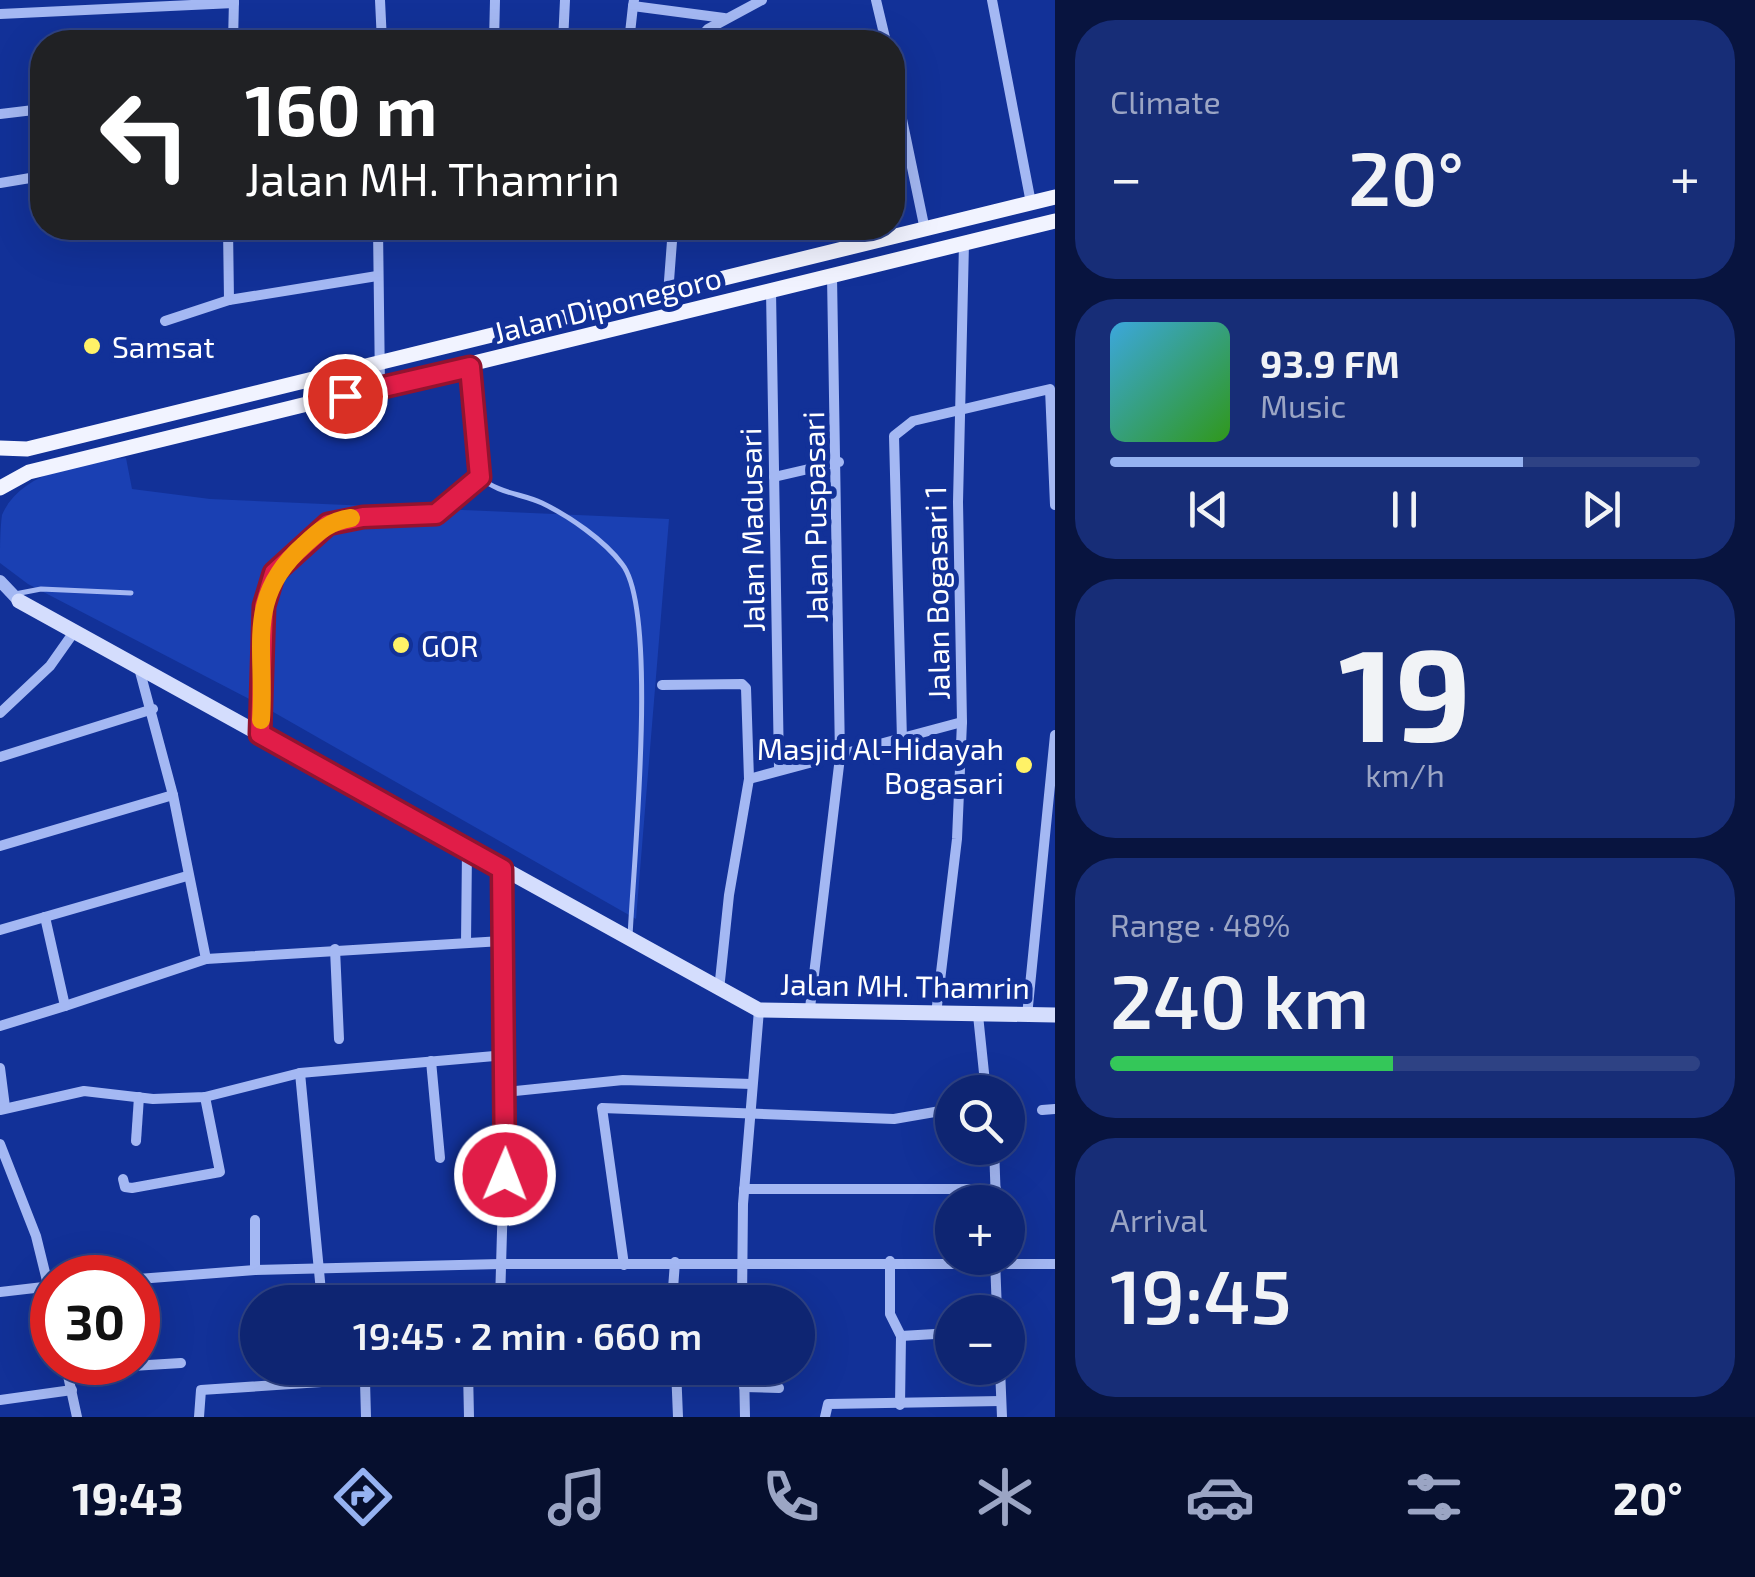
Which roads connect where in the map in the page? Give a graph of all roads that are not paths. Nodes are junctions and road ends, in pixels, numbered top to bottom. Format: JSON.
{"nodes":[{"id":1,"x":380,"y":0,"type":"edge"},
{"id":2,"x":495,"y":0,"type":"edge"},
{"id":3,"x":565,"y":0,"type":"edge"},
{"id":4,"x":762,"y":0,"type":"edge"},
{"id":5,"x":876,"y":0,"type":"edge"},
{"id":6,"x":992,"y":0,"type":"edge"},
{"id":7,"x":234,"y":2,"type":"edge"},
{"id":8,"x":633,"y":3,"type":"edge"},
{"id":9,"x":0,"y":14,"type":"edge"},
{"id":10,"x":724,"y":18,"type":"junction"},
{"id":11,"x":233,"y":30,"type":"edge"},
{"id":12,"x":381,"y":30,"type":"edge"},
{"id":13,"x":494,"y":30,"type":"edge"},
{"id":14,"x":564,"y":30,"type":"edge"},
{"id":15,"x":631,"y":30,"type":"edge"},
{"id":16,"x":710,"y":30,"type":"edge"},
{"id":17,"x":883,"y":30,"type":"edge"},
{"id":18,"x":30,"y":110,"type":"edge"},
{"id":19,"x":0,"y":114,"type":"edge"},
{"id":20,"x":905,"y":134,"type":"edge"},
{"id":21,"x":30,"y":178,"type":"edge"},
{"id":22,"x":0,"y":183,"type":"edge"},
{"id":23,"x":1055,"y":197,"type":"edge"},
{"id":24,"x":1030,"y":203,"type":"junction"},
{"id":25,"x":1055,"y":221,"type":"edge"},
{"id":26,"x":925,"y":230,"type":"junction"},
{"id":27,"x":905,"y":235,"type":"edge"},
{"id":28,"x":228,"y":240,"type":"edge"},
{"id":29,"x":378,"y":240,"type":"edge"},
{"id":30,"x":672,"y":240,"type":"edge"},
{"id":31,"x":856,"y":240,"type":"edge"},
{"id":32,"x":882,"y":240,"type":"edge"},
{"id":33,"x":964,"y":243,"type":"junction"},
{"id":34,"x":857,"y":246,"type":"junction"},
{"id":35,"x":377,"y":276,"type":"junction"},
{"id":36,"x":832,"y":276,"type":"junction"},
{"id":37,"x":772,"y":291,"type":"junction"},
{"id":38,"x":668,"y":294,"type":"junction"},
{"id":39,"x":228,"y":300,"type":"junction"},
{"id":40,"x":165,"y":321,"type":"dead end"},
{"id":41,"x":377,"y":366,"type":"junction"},
{"id":42,"x":470,"y":367,"type":"junction"},
{"id":43,"x":380,"y":388,"type":"junction"},
{"id":44,"x":1052,"y":388,"type":"edge"},
{"id":45,"x":963,"y":411,"type":"junction"},
{"id":46,"x":0,"y":448,"type":"edge"},
{"id":47,"x":839,"y":462,"type":"junction"},
{"id":48,"x":480,"y":477,"type":"junction"},
{"id":49,"x":774,"y":477,"type":"junction"},
{"id":50,"x":0,"y":488,"type":"edge"},
{"id":51,"x":1055,"y":505,"type":"edge"},
{"id":52,"x":0,"y":582,"type":"edge"},
{"id":53,"x":130,"y":593,"type":"dead end"},
{"id":54,"x":10,"y":598,"type":"edge"},
{"id":55,"x":74,"y":632,"type":"junction"},
{"id":56,"x":139,"y":667,"type":"junction"},
{"id":57,"x":662,"y":685,"type":"dead end"},
{"id":58,"x":153,"y":709,"type":"junction"},
{"id":59,"x":0,"y":714,"type":"edge"},
{"id":60,"x":962,"y":722,"type":"junction"},
{"id":61,"x":260,"y":734,"type":"junction"},
{"id":62,"x":1055,"y":735,"type":"edge"},
{"id":63,"x":902,"y":740,"type":"junction"},
{"id":64,"x":0,"y":757,"type":"edge"},
{"id":65,"x":840,"y":757,"type":"junction"},
{"id":66,"x":778,"y":768,"type":"junction"},
{"id":67,"x":749,"y":779,"type":"junction"},
{"id":68,"x":173,"y":795,"type":"junction"},
{"id":69,"x":0,"y":846,"type":"edge"},
{"id":70,"x":467,"y":850,"type":"junction"},
{"id":71,"x":502,"y":869,"type":"junction"},
{"id":72,"x":187,"y":876,"type":"junction"},
{"id":73,"x":45,"y":917,"type":"junction"},
{"id":74,"x":0,"y":930,"type":"edge"},
{"id":75,"x":502,"y":940,"type":"junction"},
{"id":76,"x":630,"y":940,"type":"junction"},
{"id":77,"x":466,"y":943,"type":"junction"},
{"id":78,"x":334,"y":949,"type":"junction"},
{"id":79,"x":206,"y":959,"type":"junction"},
{"id":80,"x":719,"y":990,"type":"junction"},
{"id":81,"x":65,"y":1006,"type":"junction"},
{"id":82,"x":810,"y":1008,"type":"junction"},
{"id":83,"x":759,"y":1010,"type":"junction"},
{"id":84,"x":936,"y":1014,"type":"junction"},
{"id":85,"x":1055,"y":1015,"type":"edge"},
{"id":86,"x":978,"y":1016,"type":"junction"},
{"id":87,"x":1027,"y":1016,"type":"junction"},
{"id":88,"x":0,"y":1026,"type":"edge"},
{"id":89,"x":338,"y":1039,"type":"dead end"},
{"id":90,"x":506,"y":1055,"type":"junction"},
{"id":91,"x":432,"y":1062,"type":"junction"},
{"id":92,"x":0,"y":1068,"type":"edge"},
{"id":93,"x":300,"y":1072,"type":"junction"},
{"id":94,"x":984,"y":1075,"type":"edge"},
{"id":95,"x":752,"y":1084,"type":"junction"},
{"id":96,"x":506,"y":1092,"type":"junction"},
{"id":97,"x":138,"y":1097,"type":"junction"},
{"id":98,"x":205,"y":1097,"type":"junction"},
{"id":99,"x":2,"y":1108,"type":"edge"},
{"id":100,"x":1055,"y":1109,"type":"edge"},
{"id":101,"x":1042,"y":1110,"type":"dead end"},
{"id":102,"x":749,"y":1112,"type":"junction"},
{"id":103,"x":935,"y":1112,"type":"edge"},
{"id":104,"x":136,"y":1141,"type":"dead end"},
{"id":105,"x":0,"y":1144,"type":"edge"},
{"id":106,"x":440,"y":1158,"type":"dead end"},
{"id":107,"x":5,"y":1163,"type":"edge"},
{"id":108,"x":123,"y":1178,"type":"dead end"},
{"id":109,"x":935,"y":1188,"type":"edge"},
{"id":110,"x":744,"y":1189,"type":"junction"},
{"id":111,"x":254,"y":1220,"type":"dead end"},
{"id":112,"x":39,"y":1255,"type":"edge"},
{"id":113,"x":890,"y":1261,"type":"junction"},
{"id":114,"x":935,"y":1261,"type":"edge"},
{"id":115,"x":675,"y":1262,"type":"junction"},
{"id":116,"x":742,"y":1262,"type":"junction"},
{"id":117,"x":1025,"y":1262,"type":"edge"},
{"id":118,"x":500,"y":1264,"type":"junction"},
{"id":119,"x":624,"y":1264,"type":"junction"},
{"id":120,"x":1055,"y":1264,"type":"edge"},
{"id":121,"x":254,"y":1270,"type":"junction"},
{"id":122,"x":320,"y":1270,"type":"junction"},
{"id":123,"x":160,"y":1277,"type":"edge"},
{"id":124,"x":321,"y":1285,"type":"edge"},
{"id":125,"x":500,"y":1285,"type":"edge"},
{"id":126,"x":673,"y":1285,"type":"edge"},
{"id":127,"x":742,"y":1285,"type":"edge"},
{"id":128,"x":30,"y":1288,"type":"edge"},
{"id":129,"x":0,"y":1292,"type":"edge"},
{"id":130,"x":935,"y":1334,"type":"edge"},
{"id":131,"x":901,"y":1336,"type":"junction"},
{"id":132,"x":181,"y":1363,"type":"dead end"},
{"id":133,"x":160,"y":1364,"type":"edge"},
{"id":134,"x":71,"y":1385,"type":"edge"},
{"id":135,"x":279,"y":1385,"type":"edge"},
{"id":136,"x":364,"y":1385,"type":"edge"},
{"id":137,"x":468,"y":1385,"type":"edge"},
{"id":138,"x":677,"y":1385,"type":"edge"},
{"id":139,"x":1001,"y":1385,"type":"edge"},
{"id":140,"x":744,"y":1387,"type":"joint"},
{"id":141,"x":779,"y":1388,"type":"dead end"},
{"id":142,"x":72,"y":1390,"type":"junction"},
{"id":143,"x":0,"y":1400,"type":"edge"},
{"id":144,"x":1002,"y":1401,"type":"junction"},
{"id":145,"x":900,"y":1405,"type":"junction"},
{"id":146,"x":77,"y":1417,"type":"edge"},
{"id":147,"x":199,"y":1417,"type":"edge"},
{"id":148,"x":366,"y":1417,"type":"edge"},
{"id":149,"x":469,"y":1417,"type":"edge"},
{"id":150,"x":678,"y":1417,"type":"edge"},
{"id":151,"x":745,"y":1417,"type":"edge"},
{"id":152,"x":825,"y":1417,"type":"edge"},
{"id":153,"x":1002,"y":1417,"type":"edge"}],
"edges":[{"from":1,"to":12,"type":"street"},
{"from":2,"to":13,"type":"street"},
{"from":3,"to":14,"type":"street"},
{"from":4,"to":10,"type":"street"},
{"from":5,"to":17,"type":"street"},
{"from":6,"to":24,"type":"street"},
{"from":7,"to":9,"type":"street"},
{"from":7,"to":11,"type":"street"},
{"from":8,"to":10,"type":"street"},
{"from":8,"to":15,"type":"street"},
{"from":10,"to":16,"type":"street"},
{"from":18,"to":19,"type":"street"},
{"from":20,"to":26,"type":"street"},
{"from":21,"to":22,"type":"street"},
{"from":23,"to":24,"type":"main road","name":"Jalan Diponegoro"},
{"from":24,"to":26,"type":"main road","name":"Jalan Diponegoro"},
{"from":25,"to":33,"type":"main road","name":"Jalan Diponegoro"},
{"from":26,"to":27,"type":"main road","name":"Jalan Diponegoro"},
{"from":28,"to":39,"type":"street"},
{"from":29,"to":35,"type":"street"},
{"from":30,"to":38,"type":"street"},
{"from":31,"to":34,"type":"lane"},
{"from":32,"to":34,"type":"main road","name":"Jalan Diponegoro"},
{"from":33,"to":36,"type":"main road","name":"Jalan Diponegoro"},
{"from":33,"to":45,"type":"street","name":"Jalan Bogasari 1"},
{"from":34,"to":38,"type":"main road","name":"Jalan Diponegoro"},
{"from":35,"to":39,"type":"street"},
{"from":35,"to":41,"type":"street"},
{"from":36,"to":37,"type":"main road","name":"Jalan Diponegoro"},
{"from":36,"to":47,"type":"street","name":"Jalan Puspasari"},
{"from":37,"to":42,"type":"main road","name":"Jalan Diponegoro"},
{"from":37,"to":49,"type":"street","name":"Jalan Madusari"},
{"from":38,"to":41,"type":"main road","name":"Jalan Diponegoro"},
{"from":39,"to":40,"type":"street"},
{"from":41,"to":43,"type":"street"},
{"from":41,"to":46,"type":"main road","name":"Jalan Diponegoro"},
{"from":42,"to":43,"type":"main road","name":"Jalan Diponegoro"},
{"from":42,"to":48,"type":"lane"},
{"from":43,"to":50,"type":"main road","name":"Jalan Diponegoro"},
{"from":44,"to":45,"type":"street"},
{"from":44,"to":51,"type":"street"},
{"from":45,"to":60,"type":"street","name":"Jalan Bogasari 1"},
{"from":45,"to":63,"type":"street","name":"Jalan Bogasari 1"},
{"from":47,"to":49,"type":"street"},
{"from":47,"to":65,"type":"street","name":"Jalan Puspasari"},
{"from":48,"to":61,"type":"lane"},
{"from":48,"to":76,"type":"lane"},
{"from":49,"to":66,"type":"street","name":"Jalan Madusari"},
{"from":52,"to":54,"type":"street"},
{"from":53,"to":54,"type":"lane"},
{"from":54,"to":55,"type":"main road","name":"Jalan MH. Thamrin"},
{"from":55,"to":56,"type":"main road","name":"Jalan MH. Thamrin"},
{"from":55,"to":59,"type":"street"},
{"from":56,"to":58,"type":"street"},
{"from":56,"to":61,"type":"main road","name":"Jalan MH. Thamrin"},
{"from":57,"to":67,"type":"street"},
{"from":58,"to":64,"type":"street"},
{"from":58,"to":68,"type":"street"},
{"from":60,"to":63,"type":"street"},
{"from":60,"to":84,"type":"street","name":"Jalan Bogasari 1"},
{"from":61,"to":70,"type":"main road","name":"Jalan MH. Thamrin"},
{"from":62,"to":87,"type":"street"},
{"from":63,"to":65,"type":"street"},
{"from":65,"to":66,"type":"street"},
{"from":65,"to":82,"type":"street","name":"Jalan Puspasari"},
{"from":66,"to":67,"type":"street"},
{"from":67,"to":80,"type":"street"},
{"from":68,"to":69,"type":"street"},
{"from":68,"to":72,"type":"street"},
{"from":70,"to":71,"type":"main road","name":"Jalan MH. Thamrin"},
{"from":70,"to":77,"type":"street"},
{"from":71,"to":75,"type":"street"},
{"from":71,"to":76,"type":"main road","name":"Jalan MH. Thamrin"},
{"from":72,"to":73,"type":"street"},
{"from":72,"to":79,"type":"street"},
{"from":73,"to":74,"type":"street"},
{"from":73,"to":81,"type":"street"},
{"from":75,"to":77,"type":"street"},
{"from":75,"to":90,"type":"street"},
{"from":76,"to":80,"type":"main road","name":"Jalan MH. Thamrin"},
{"from":77,"to":78,"type":"street"},
{"from":78,"to":79,"type":"street"},
{"from":78,"to":89,"type":"street"},
{"from":79,"to":81,"type":"street"},
{"from":80,"to":83,"type":"main road","name":"Jalan MH. Thamrin"},
{"from":81,"to":88,"type":"street"},
{"from":82,"to":83,"type":"main road","name":"Jalan MH. Thamrin"},
{"from":82,"to":84,"type":"main road","name":"Jalan MH. Thamrin"},
{"from":83,"to":95,"type":"street"},
{"from":84,"to":86,"type":"main road","name":"Jalan MH. Thamrin"},
{"from":85,"to":87,"type":"main road","name":"Jalan MH. Thamrin"},
{"from":86,"to":87,"type":"main road","name":"Jalan MH. Thamrin"},
{"from":86,"to":94,"type":"street"},
{"from":90,"to":91,"type":"street"},
{"from":90,"to":96,"type":"street"},
{"from":91,"to":93,"type":"street"},
{"from":91,"to":106,"type":"street"},
{"from":92,"to":99,"type":"street"},
{"from":93,"to":98,"type":"street"},
{"from":93,"to":122,"type":"street"},
{"from":95,"to":96,"type":"street"},
{"from":95,"to":102,"type":"street"},
{"from":96,"to":118,"type":"street"},
{"from":97,"to":98,"type":"street"},
{"from":97,"to":99,"type":"street"},
{"from":97,"to":104,"type":"street"},
{"from":98,"to":108,"type":"street"},
{"from":100,"to":101,"type":"street"},
{"from":102,"to":103,"type":"street"},
{"from":102,"to":110,"type":"street"},
{"from":102,"to":119,"type":"street"},
{"from":105,"to":107,"type":"street"},
{"from":107,"to":112,"type":"street"},
{"from":109,"to":110,"type":"street"},
{"from":110,"to":116,"type":"street"},
{"from":111,"to":121,"type":"street"},
{"from":113,"to":114,"type":"street"},
{"from":113,"to":116,"type":"street"},
{"from":113,"to":131,"type":"street"},
{"from":115,"to":116,"type":"street"},
{"from":115,"to":119,"type":"street"},
{"from":115,"to":126,"type":"street"},
{"from":116,"to":127,"type":"street"},
{"from":117,"to":120,"type":"street"},
{"from":118,"to":119,"type":"street"},
{"from":118,"to":122,"type":"street"},
{"from":118,"to":125,"type":"street"},
{"from":121,"to":122,"type":"street"},
{"from":121,"to":123,"type":"street"},
{"from":122,"to":124,"type":"street"},
{"from":128,"to":129,"type":"street"},
{"from":130,"to":131,"type":"street"},
{"from":131,"to":145,"type":"street"},
{"from":132,"to":133,"type":"street"},
{"from":134,"to":142,"type":"street"},
{"from":135,"to":147,"type":"street"},
{"from":136,"to":148,"type":"street"},
{"from":137,"to":149,"type":"street"},
{"from":138,"to":150,"type":"street"},
{"from":139,"to":144,"type":"street"},
{"from":140,"to":141,"type":"street"},
{"from":140,"to":151,"type":"street"},
{"from":142,"to":143,"type":"street"},
{"from":142,"to":146,"type":"street"},
{"from":144,"to":145,"type":"street"},
{"from":144,"to":153,"type":"street"},
{"from":145,"to":152,"type":"street"}]}
